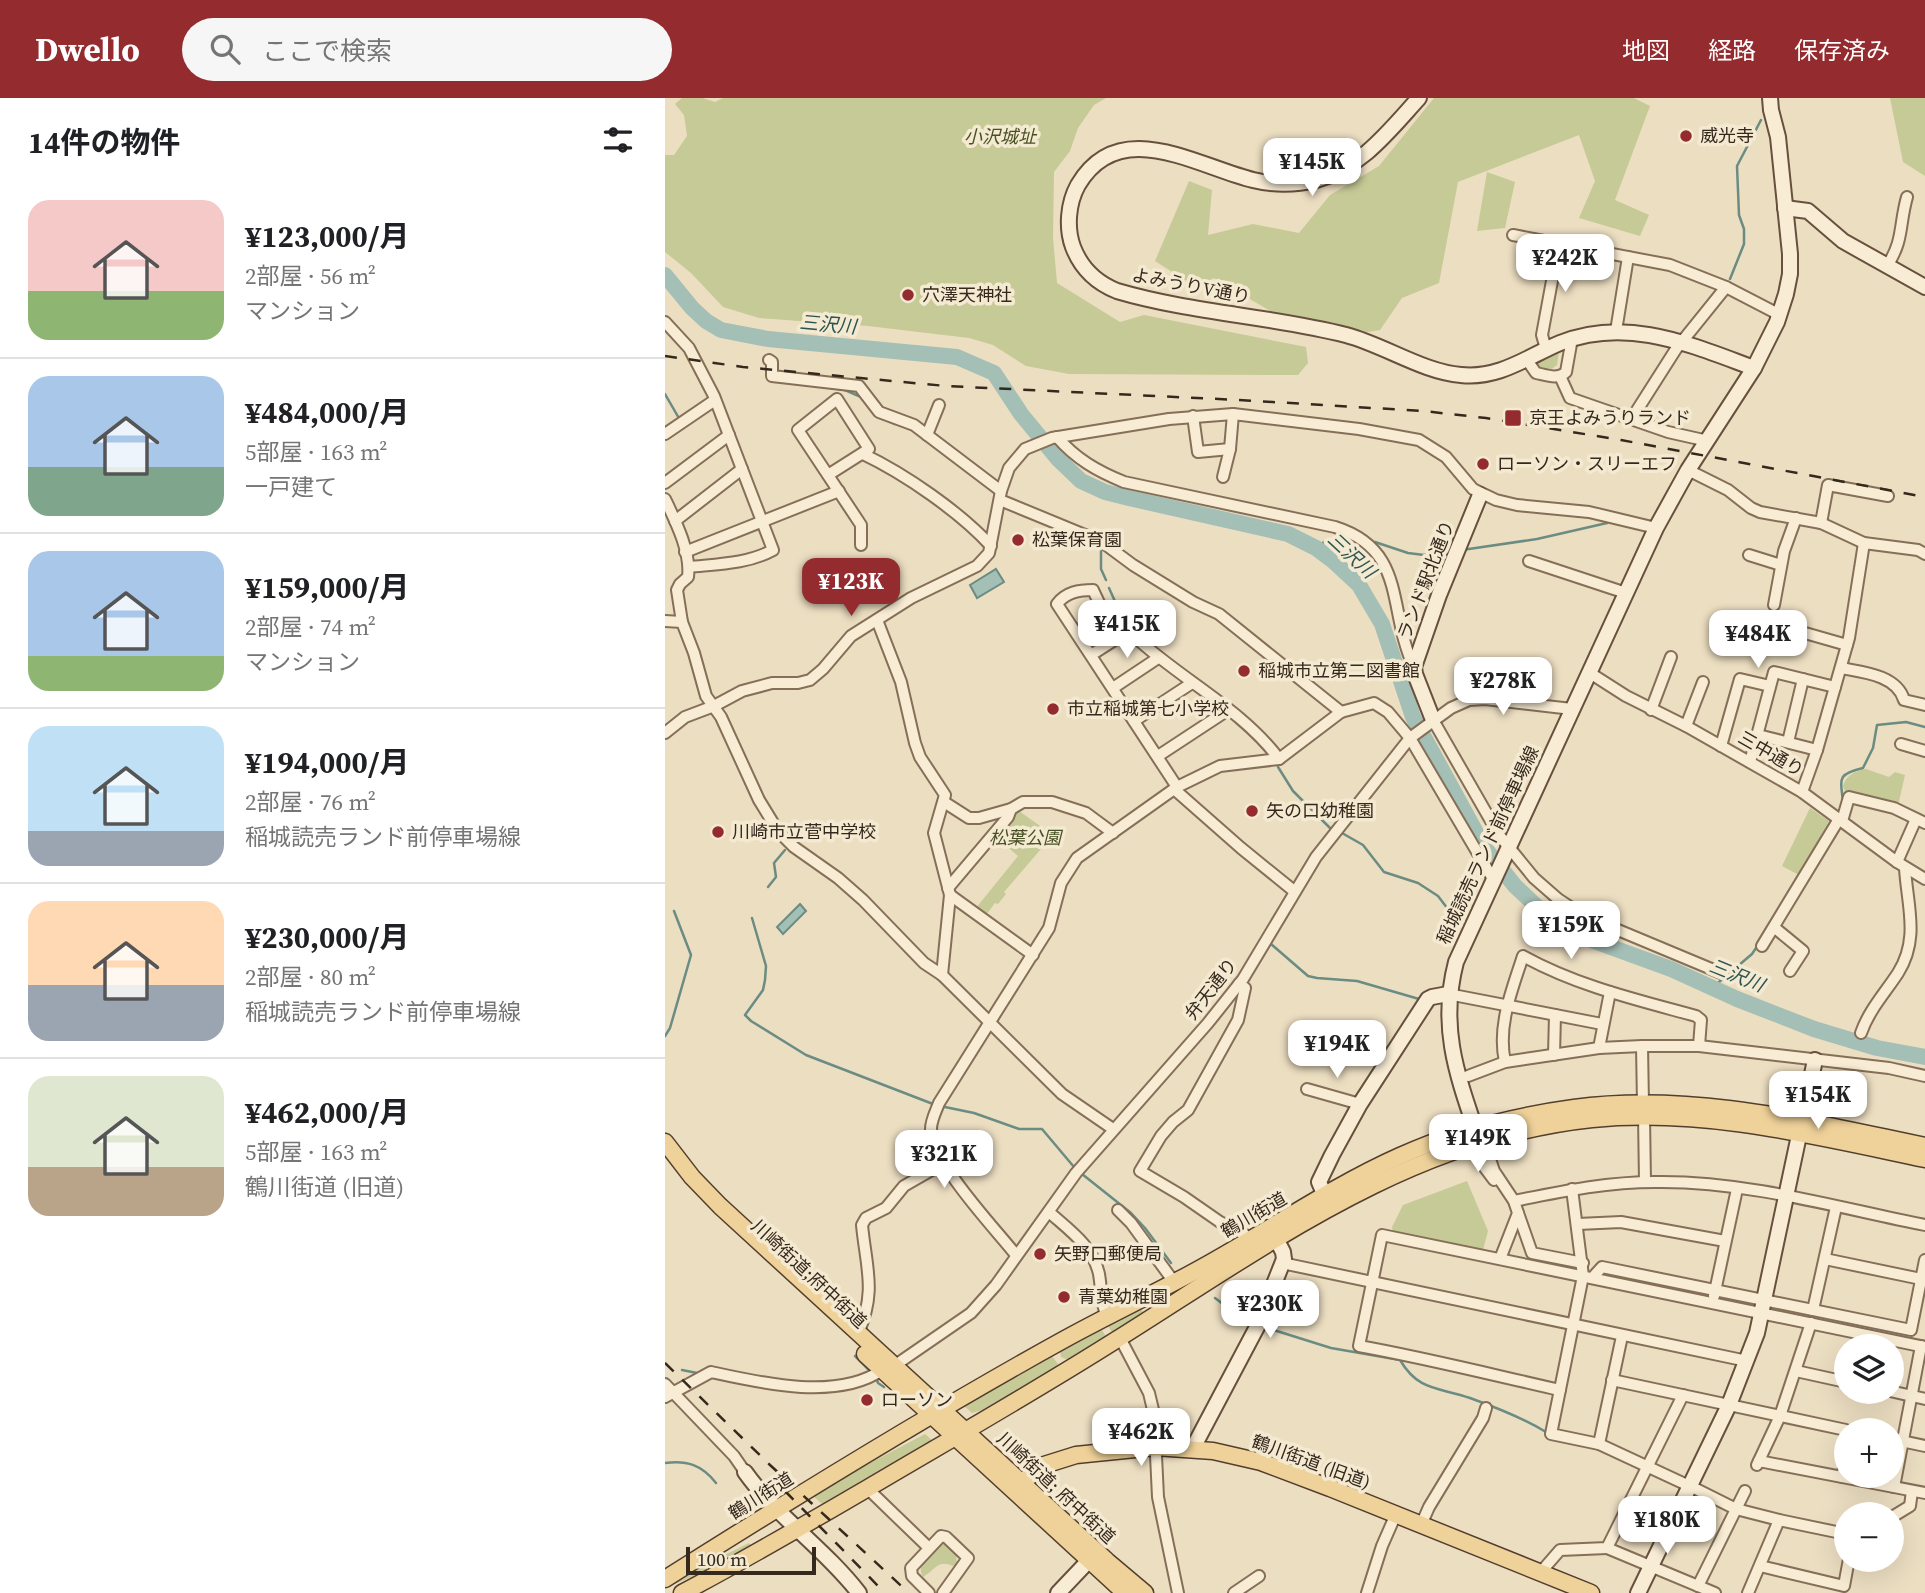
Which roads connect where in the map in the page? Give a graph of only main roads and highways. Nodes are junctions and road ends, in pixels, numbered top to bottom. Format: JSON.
{"nodes":[{"id":1,"x":1801,"y":1126,"type":"junction"},
{"id":2,"x":1478,"y":1135,"type":"junction"},
{"id":3,"x":665,"y":1142,"type":"edge"},
{"id":4,"x":1925,"y":1146,"type":"edge"},
{"id":5,"x":665,"y":1155,"type":"edge"},
{"id":6,"x":1925,"y":1159,"type":"edge"},
{"id":7,"x":1273,"y":1234,"type":"junction"},
{"id":8,"x":1107,"y":1317,"type":"junction"},
{"id":9,"x":1145,"y":1321,"type":"junction"},
{"id":10,"x":1064,"y":1340,"type":"junction"},
{"id":11,"x":1114,"y":1341,"type":"junction"},
{"id":12,"x":881,"y":1372,"type":"junction"},
{"id":13,"x":937,"y":1413,"type":"junction"},
{"id":14,"x":961,"y":1435,"type":"junction"},
{"id":15,"x":1017,"y":1487,"type":"junction"},
{"id":16,"x":755,"y":1554,"type":"junction"},
{"id":17,"x":1092,"y":1556,"type":"junction"},
{"id":18,"x":680,"y":1569,"type":"junction"},
{"id":19,"x":725,"y":1570,"type":"junction"},
{"id":20,"x":665,"y":1579,"type":"edge"},
{"id":21,"x":665,"y":1590,"type":"edge"},
{"id":22,"x":682,"y":1593,"type":"edge"},
{"id":23,"x":1125,"y":1593,"type":"edge"},
{"id":24,"x":1145,"y":1593,"type":"edge"},
{"id":25,"x":1591,"y":1593,"type":"edge"}],
"edges":[{"from":1,"to":2,"type":"main road","name":"鶴川街道"},
{"from":1,"to":4,"type":"main road","name":"鶴川街道"},
{"from":1,"to":6,"type":"main road","name":"鶴川街道"},
{"from":2,"to":7,"type":"main road","name":"鶴川街道"},
{"from":2,"to":7,"type":"main road","name":"鶴川街道"},
{"from":3,"to":12,"type":"main road"},
{"from":5,"to":12,"type":"main road","name":"川崎街道;府中街道"},
{"from":7,"to":8,"type":"main road","name":"鶴川街道"},
{"from":7,"to":9,"type":"main road","name":"鶴川街道"},
{"from":8,"to":9,"type":"main road"},
{"from":8,"to":10,"type":"main road","name":"鶴川街道"},
{"from":9,"to":11,"type":"main road","name":"鶴川街道"},
{"from":10,"to":11,"type":"main road"},
{"from":10,"to":13,"type":"main road","name":"鶴川街道"},
{"from":11,"to":14,"type":"main road","name":"鶴川街道"},
{"from":12,"to":13,"type":"main road","name":"川崎街道;府中街道"},
{"from":13,"to":14,"type":"main road","name":"川崎街道; 府中街道"},
{"from":13,"to":18,"type":"main road","name":"鶴川街道"},
{"from":14,"to":15,"type":"main road","name":"川崎街道; 府中街道"},
{"from":14,"to":16,"type":"main road","name":"鶴川街道"},
{"from":15,"to":17,"type":"main road","name":"川崎街道; 府中街道"},
{"from":15,"to":25,"type":"main road","name":"鶴川街道 (旧道)"},
{"from":16,"to":18,"type":"main road"},
{"from":16,"to":19,"type":"main road","name":"鶴川街道"},
{"from":17,"to":23,"type":"main road"},
{"from":17,"to":24,"type":"main road","name":"川崎街道; 府中街道"},
{"from":18,"to":20,"type":"main road","name":"鶴川街道"},
{"from":19,"to":21,"type":"main road"},
{"from":19,"to":22,"type":"main road","name":"鶴川街道"}]}
